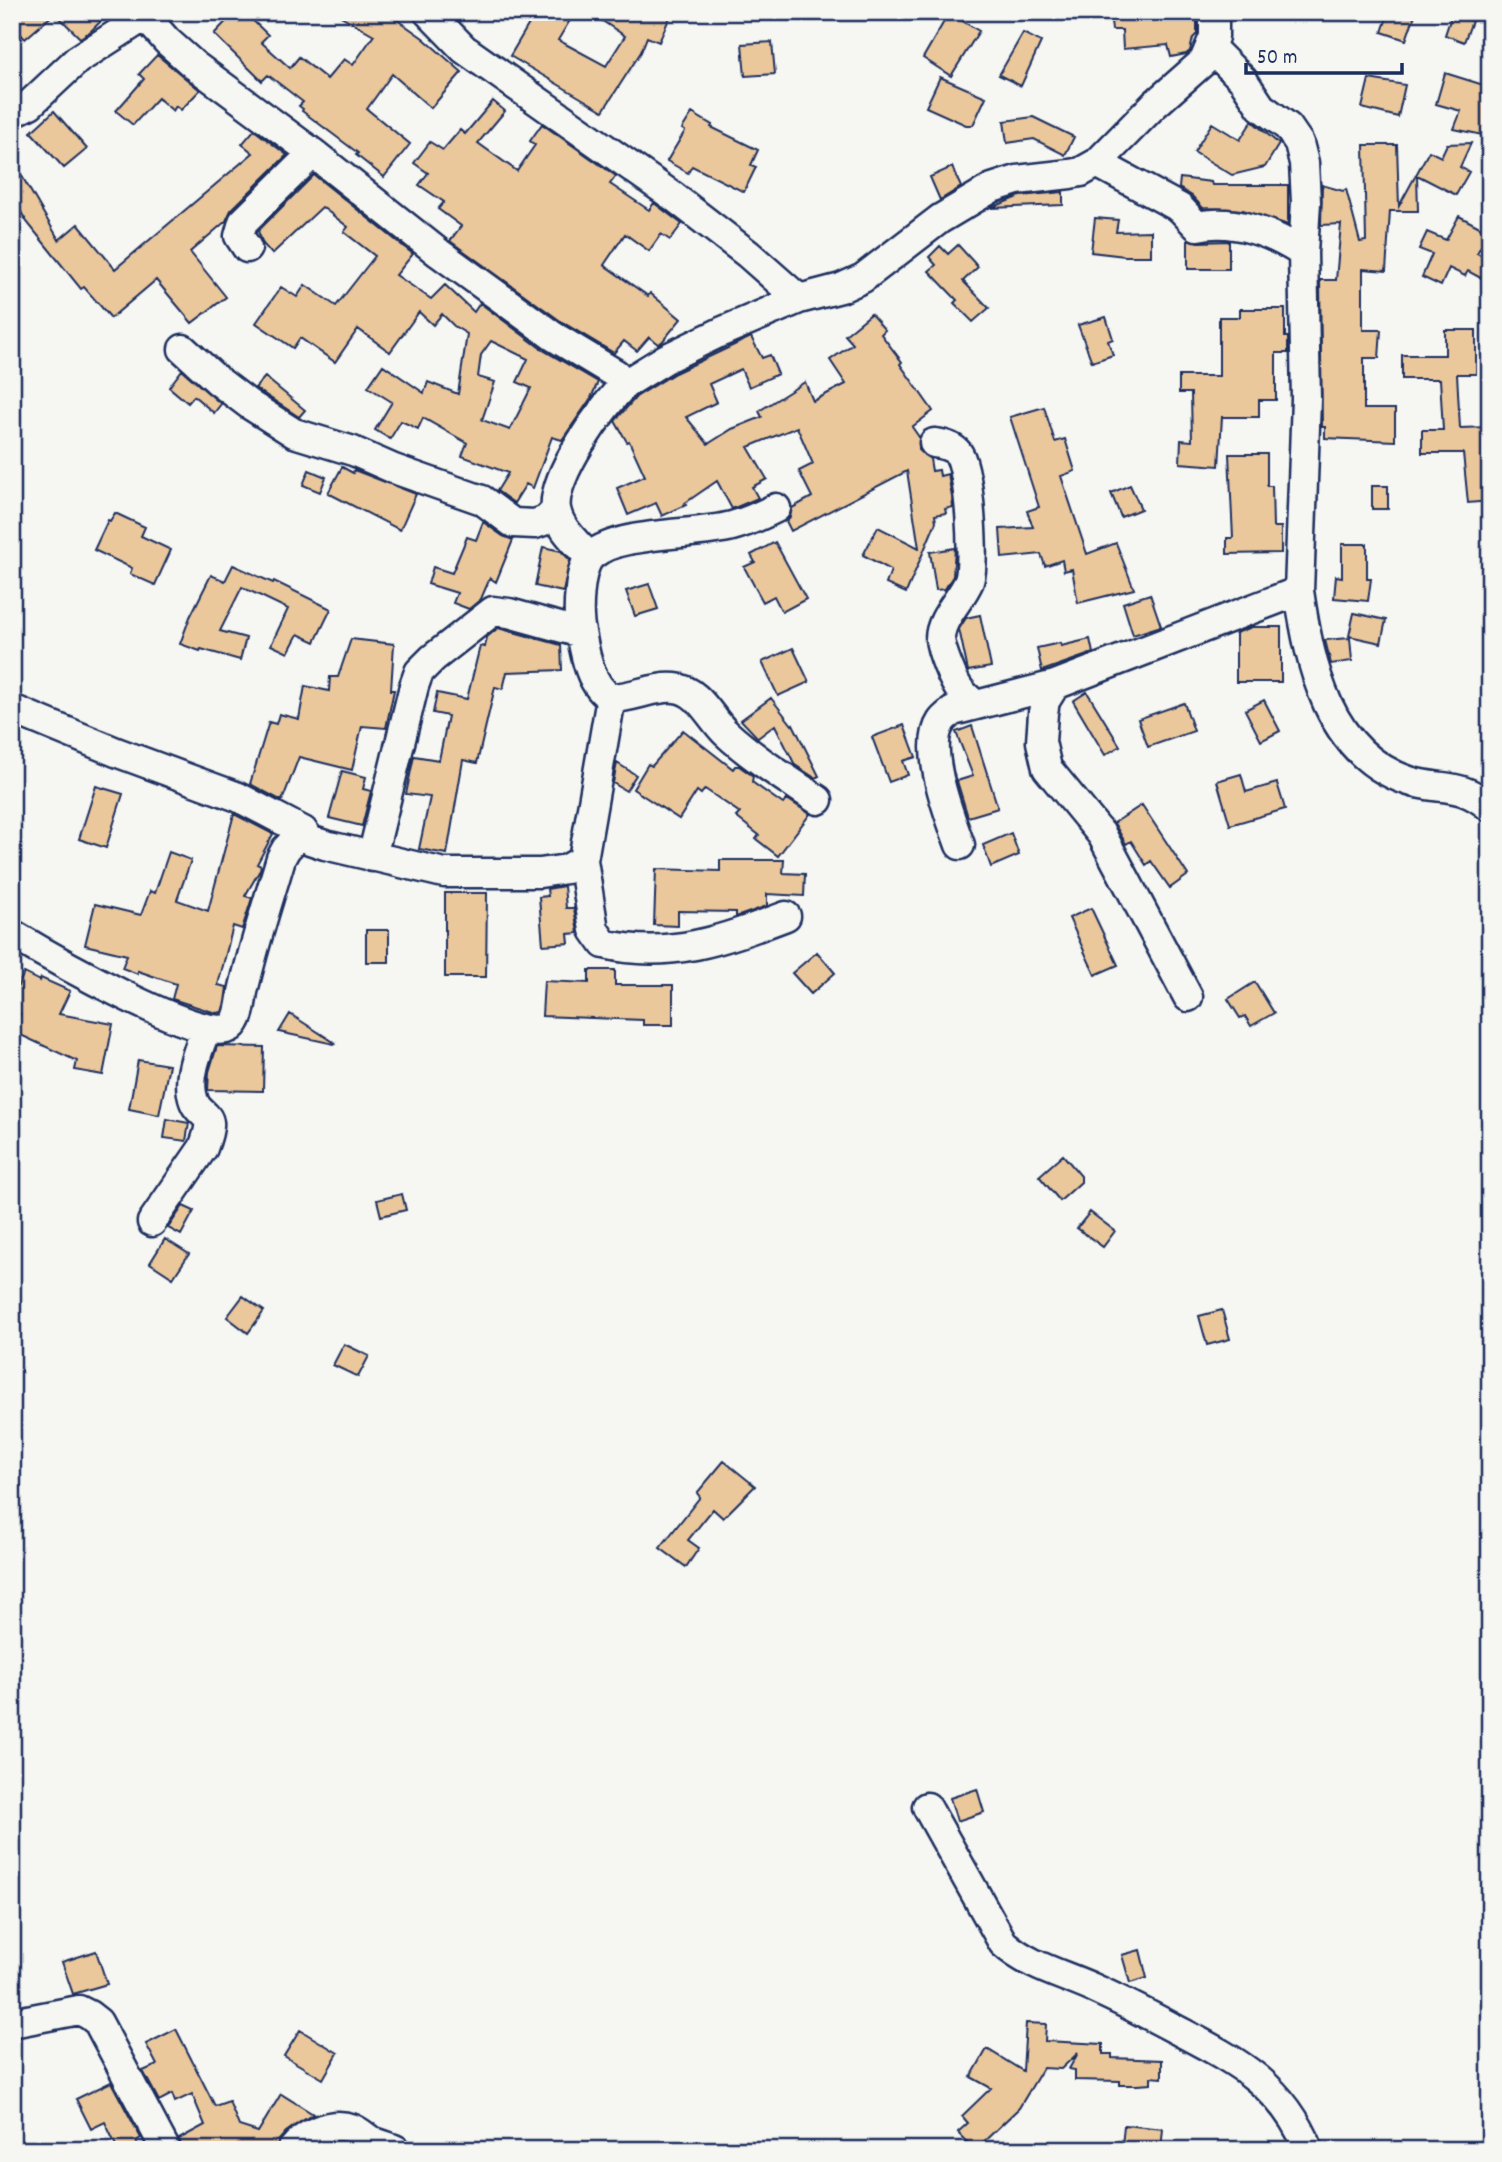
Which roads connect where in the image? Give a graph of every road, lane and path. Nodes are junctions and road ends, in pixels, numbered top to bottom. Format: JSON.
{"nodes":[{"id":1,"x":428,"y":12,"type":"edge"},
{"id":2,"x":1214,"y":12,"type":"edge"},
{"id":3,"x":148,"y":14,"type":"edge"},
{"id":4,"x":1211,"y":48,"type":"junction"},
{"id":5,"x":12,"y":113,"type":"edge"},
{"id":6,"x":313,"y":153,"type":"junction"},
{"id":7,"x":1097,"y":163,"type":"junction"},
{"id":8,"x":247,"y":248,"type":"dead end"},
{"id":9,"x":1303,"y":253,"type":"junction"},
{"id":10,"x":799,"y":299,"type":"junction"},
{"id":11,"x":183,"y":349,"type":"dead end"},
{"id":12,"x":625,"y":384,"type":"junction"},
{"id":13,"x":934,"y":443,"type":"dead end"},
{"id":14,"x":776,"y":509,"type":"dead end"},
{"id":15,"x":556,"y":510,"type":"junction"},
{"id":16,"x":589,"y":557,"type":"junction"},
{"id":17,"x":1299,"y":591,"type":"junction"},
{"id":18,"x":581,"y":632,"type":"junction"},
{"id":19,"x":1055,"y":685,"type":"junction"},
{"id":20,"x":611,"y":698,"type":"junction"},
{"id":21,"x":975,"y":705,"type":"junction"},
{"id":22,"x":12,"y":709,"type":"edge"},
{"id":23,"x":818,"y":800,"type":"dead end"},
{"id":24,"x":1490,"y":807,"type":"edge"},
{"id":25,"x":303,"y":831,"type":"junction"},
{"id":26,"x":960,"y":845,"type":"dead end"},
{"id":27,"x":372,"y":857,"type":"junction"},
{"id":28,"x":583,"y":860,"type":"junction"},
{"id":29,"x":786,"y":916,"type":"dead end"},
{"id":30,"x":12,"y":934,"type":"edge"},
{"id":31,"x":1188,"y":997,"type":"dead end"},
{"id":32,"x":206,"y":1029,"type":"junction"},
{"id":33,"x":152,"y":1222,"type":"dead end"},
{"id":34,"x":927,"y":1807,"type":"dead end"},
{"id":35,"x":12,"y":2023,"type":"edge"},
{"id":36,"x":166,"y":2150,"type":"edge"},
{"id":37,"x":292,"y":2150,"type":"edge"},
{"id":38,"x":396,"y":2150,"type":"edge"},
{"id":39,"x":1309,"y":2150,"type":"edge"}],
"edges":[{"from":1,"to":10,"type":"street"},
{"from":2,"to":4,"type":"street"},
{"from":3,"to":5,"type":"street"},
{"from":3,"to":6,"type":"street"},
{"from":4,"to":7,"type":"street"},
{"from":4,"to":9,"type":"street"},
{"from":6,"to":8,"type":"street"},
{"from":6,"to":12,"type":"street"},
{"from":7,"to":9,"type":"street"},
{"from":7,"to":10,"type":"street"},
{"from":9,"to":17,"type":"street"},
{"from":10,"to":12,"type":"street"},
{"from":11,"to":15,"type":"street"},
{"from":12,"to":15,"type":"street"},
{"from":13,"to":21,"type":"street"},
{"from":14,"to":16,"type":"street"},
{"from":15,"to":16,"type":"street"},
{"from":16,"to":18,"type":"street"},
{"from":17,"to":19,"type":"street"},
{"from":17,"to":24,"type":"street"},
{"from":18,"to":20,"type":"street"},
{"from":18,"to":27,"type":"street"},
{"from":19,"to":21,"type":"street"},
{"from":19,"to":31,"type":"street"},
{"from":20,"to":23,"type":"street"},
{"from":20,"to":28,"type":"street"},
{"from":21,"to":26,"type":"street"},
{"from":22,"to":25,"type":"street"},
{"from":25,"to":27,"type":"street"},
{"from":25,"to":32,"type":"street"},
{"from":27,"to":28,"type":"street"},
{"from":28,"to":29,"type":"street"},
{"from":30,"to":32,"type":"street"},
{"from":32,"to":33,"type":"street"},
{"from":34,"to":39,"type":"street"},
{"from":35,"to":36,"type":"street"},
{"from":37,"to":38,"type":"street"}]}
